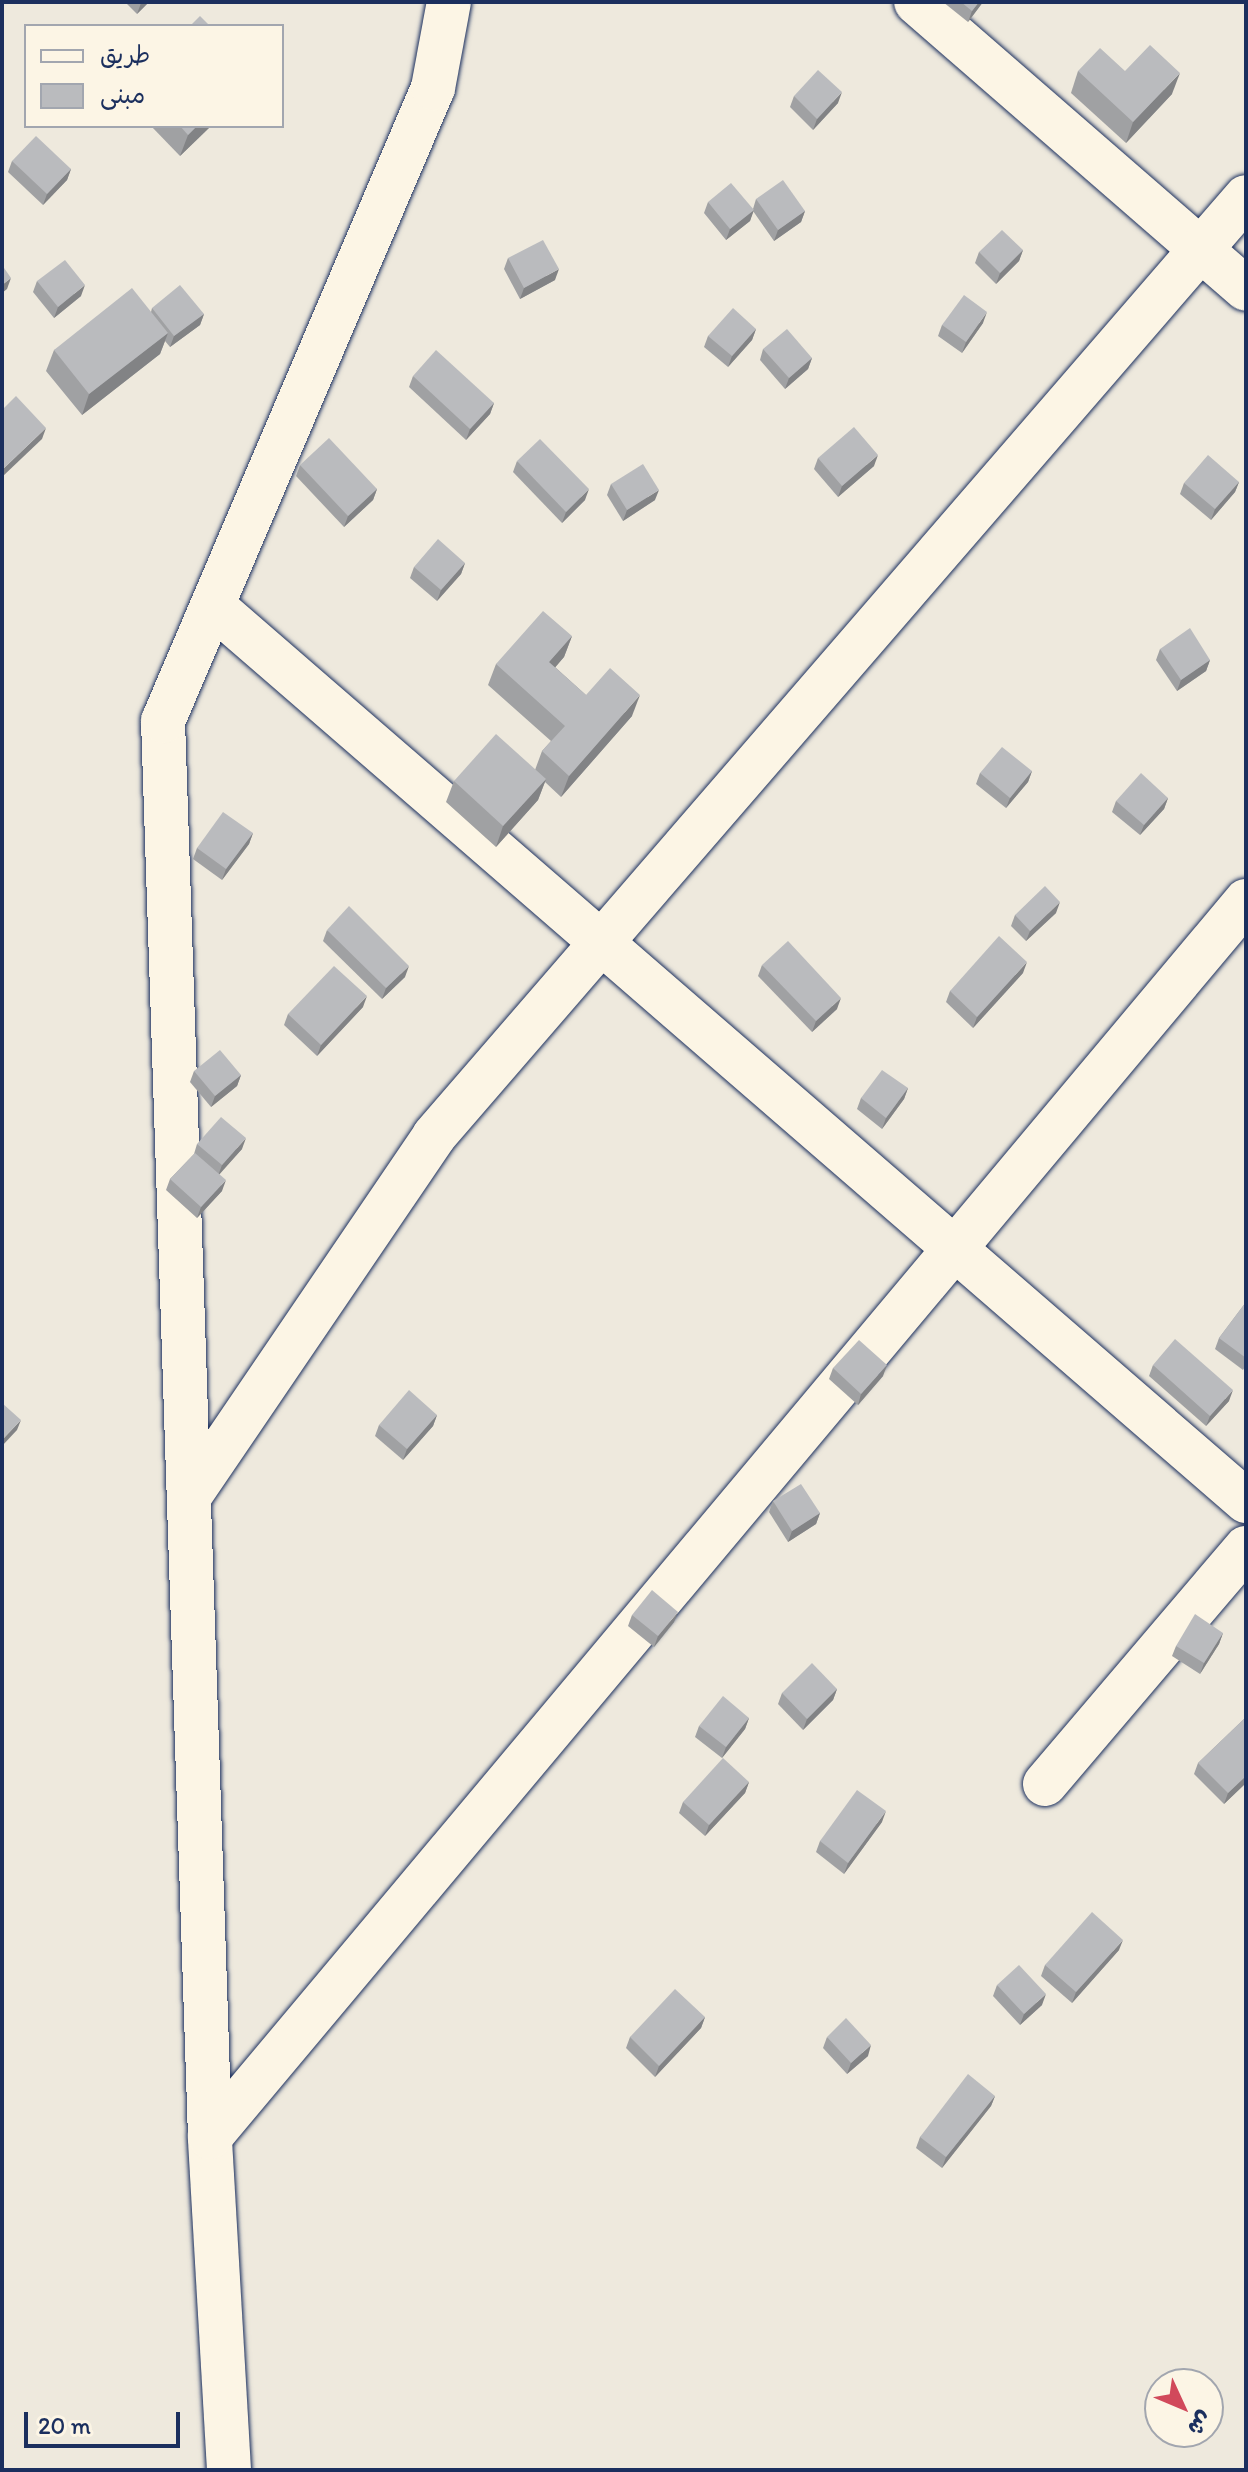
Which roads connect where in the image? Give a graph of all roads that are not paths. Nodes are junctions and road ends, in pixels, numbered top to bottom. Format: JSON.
{"nodes":[{"id":1,"x":449,"y":2,"type":"edge"},
{"id":2,"x":916,"y":2,"type":"edge"},
{"id":3,"x":1246,"y":197,"type":"edge"},
{"id":4,"x":1201,"y":249,"type":"junction"},
{"id":5,"x":1246,"y":289,"type":"edge"},
{"id":6,"x":213,"y":606,"type":"junction"},
{"id":7,"x":1246,"y":901,"type":"edge"},
{"id":8,"x":601,"y":943,"type":"junction"},
{"id":9,"x":954,"y":1248,"type":"junction"},
{"id":10,"x":189,"y":1497,"type":"junction"},
{"id":11,"x":1246,"y":1501,"type":"edge"},
{"id":12,"x":1246,"y":1548,"type":"edge"},
{"id":13,"x":1045,"y":1784,"type":"dead end"},
{"id":14,"x":210,"y":2137,"type":"junction"},
{"id":15,"x":229,"y":2470,"type":"edge"}],
"edges":[{"from":1,"to":6,"type":"street"},
{"from":2,"to":4,"type":"street"},
{"from":3,"to":4,"type":"street"},
{"from":4,"to":5,"type":"street"},
{"from":4,"to":8,"type":"street"},
{"from":6,"to":8,"type":"street"},
{"from":6,"to":10,"type":"street"},
{"from":7,"to":9,"type":"street"},
{"from":8,"to":9,"type":"street"},
{"from":8,"to":10,"type":"street"},
{"from":9,"to":11,"type":"street"},
{"from":9,"to":14,"type":"street"},
{"from":10,"to":14,"type":"street"},
{"from":12,"to":13,"type":"street"},
{"from":14,"to":15,"type":"street"}]}
